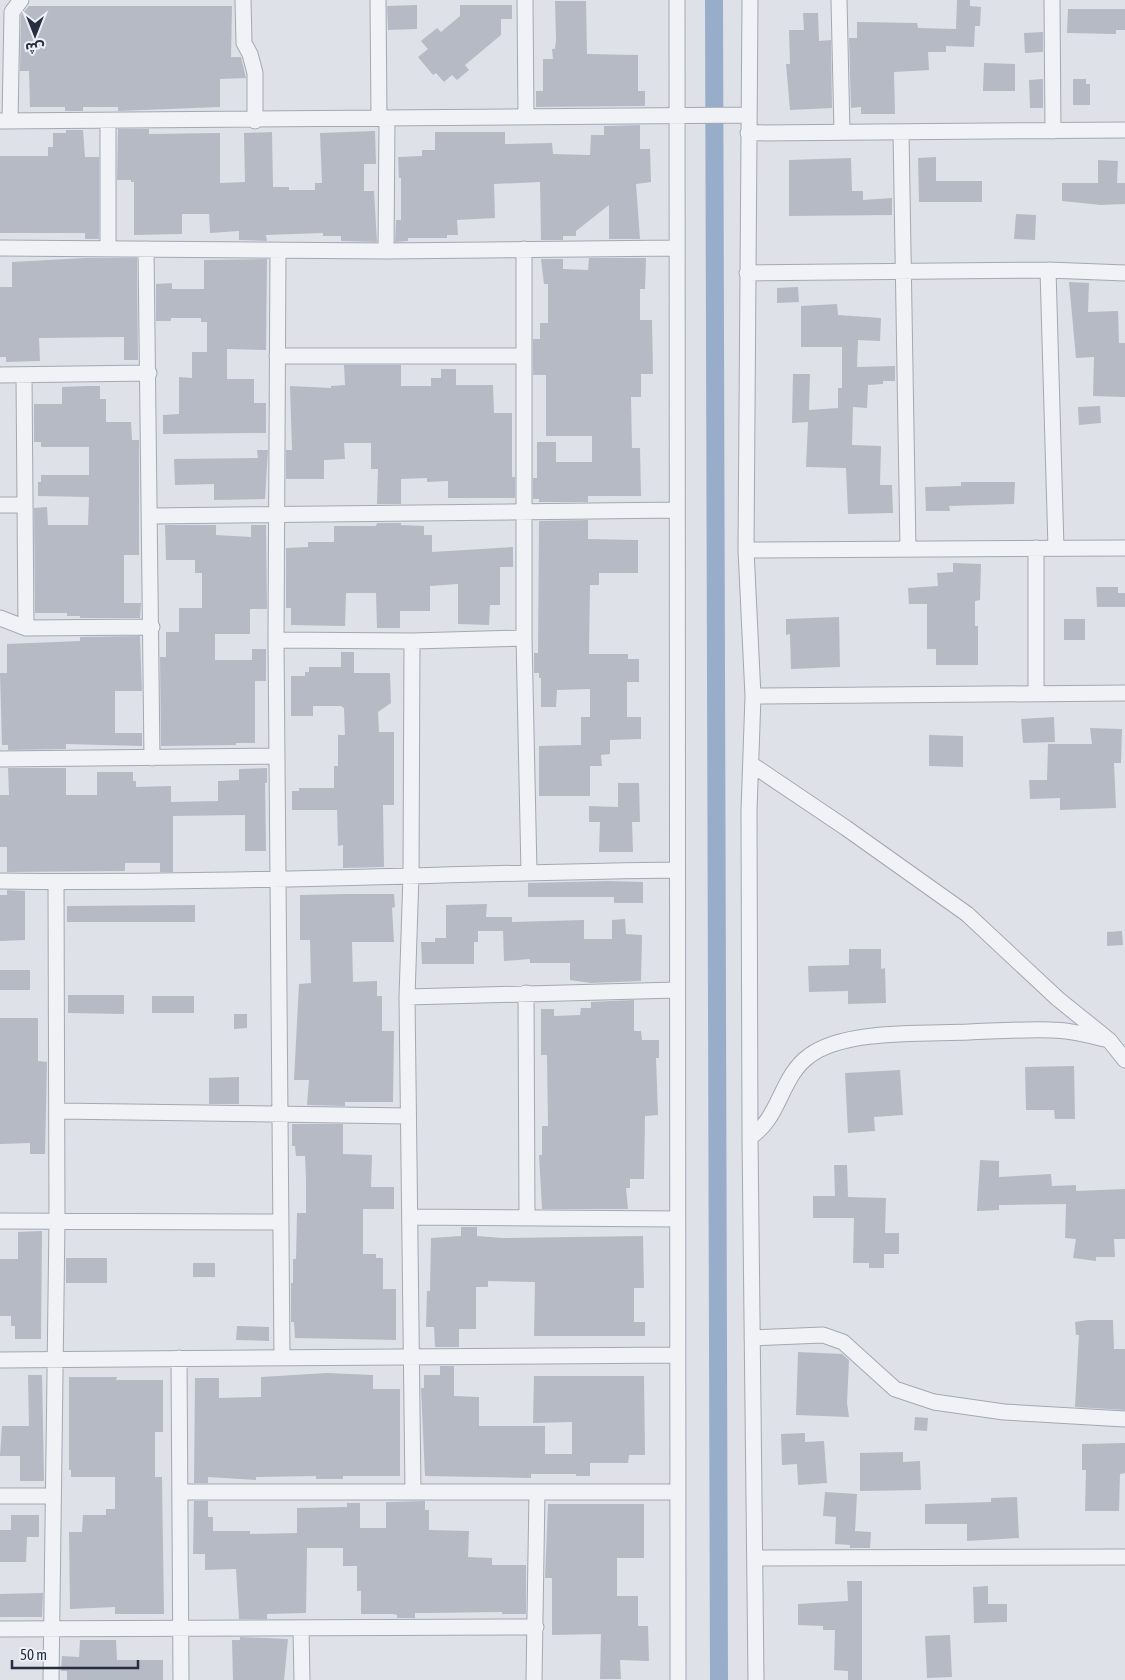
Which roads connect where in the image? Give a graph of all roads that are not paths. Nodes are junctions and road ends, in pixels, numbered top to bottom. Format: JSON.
{"nodes":[{"id":1,"x":21,"y":0,"type":"edge"},
{"id":2,"x":244,"y":0,"type":"edge"},
{"id":3,"x":378,"y":0,"type":"edge"},
{"id":4,"x":526,"y":0,"type":"edge"},
{"id":5,"x":676,"y":0,"type":"edge"},
{"id":6,"x":750,"y":0,"type":"edge"},
{"id":7,"x":840,"y":0,"type":"edge"},
{"id":8,"x":1052,"y":0,"type":"edge"},
{"id":9,"x":677,"y":115,"type":"junction"},
{"id":10,"x":747,"y":115,"type":"junction"},
{"id":11,"x":526,"y":117,"type":"junction"},
{"id":12,"x":383,"y":118,"type":"junction"},
{"id":13,"x":5,"y":121,"type":"edge"},
{"id":14,"x":255,"y":121,"type":"junction"},
{"id":15,"x":108,"y":122,"type":"junction"},
{"id":16,"x":1125,"y":130,"type":"edge"},
{"id":17,"x":1053,"y":131,"type":"junction"},
{"id":18,"x":842,"y":132,"type":"junction"},
{"id":19,"x":901,"y":132,"type":"junction"},
{"id":20,"x":748,"y":133,"type":"junction"},
{"id":21,"x":0,"y":248,"type":"edge"},
{"id":22,"x":108,"y":248,"type":"junction"},
{"id":23,"x":677,"y":248,"type":"junction"},
{"id":24,"x":146,"y":249,"type":"junction"},
{"id":25,"x":524,"y":249,"type":"junction"},
{"id":26,"x":278,"y":250,"type":"junction"},
{"id":27,"x":386,"y":251,"type":"junction"},
{"id":28,"x":1048,"y":270,"type":"junction"},
{"id":29,"x":903,"y":271,"type":"junction"},
{"id":30,"x":747,"y":273,"type":"junction"},
{"id":31,"x":1125,"y":273,"type":"edge"},
{"id":32,"x":277,"y":356,"type":"junction"},
{"id":33,"x":524,"y":356,"type":"junction"},
{"id":34,"x":149,"y":373,"type":"junction"},
{"id":35,"x":0,"y":375,"type":"edge"},
{"id":36,"x":24,"y":376,"type":"junction"},
{"id":37,"x":0,"y":505,"type":"edge"},
{"id":38,"x":25,"y":505,"type":"junction"},
{"id":39,"x":677,"y":510,"type":"junction"},
{"id":40,"x":524,"y":512,"type":"junction"},
{"id":41,"x":276,"y":514,"type":"junction"},
{"id":42,"x":151,"y":516,"type":"junction"},
{"id":43,"x":1036,"y":548,"type":"junction"},
{"id":44,"x":1056,"y":548,"type":"junction"},
{"id":45,"x":1125,"y":548,"type":"edge"},
{"id":46,"x":908,"y":549,"type":"junction"},
{"id":47,"x":746,"y":550,"type":"junction"},
{"id":48,"x":0,"y":618,"type":"edge"},
{"id":49,"x":152,"y":627,"type":"junction"},
{"id":50,"x":26,"y":628,"type":"junction"},
{"id":51,"x":524,"y":638,"type":"junction"},
{"id":52,"x":276,"y":640,"type":"junction"},
{"id":53,"x":412,"y":641,"type":"junction"},
{"id":54,"x":1036,"y":693,"type":"junction"},
{"id":55,"x":1125,"y":693,"type":"edge"},
{"id":56,"x":753,"y":696,"type":"junction"},
{"id":57,"x":277,"y":756,"type":"junction"},
{"id":58,"x":0,"y":758,"type":"edge"},
{"id":59,"x":152,"y":758,"type":"junction"},
{"id":60,"x":750,"y":764,"type":"junction"},
{"id":61,"x":676,"y":870,"type":"junction"},
{"id":62,"x":529,"y":872,"type":"junction"},
{"id":63,"x":411,"y":875,"type":"junction"},
{"id":64,"x":277,"y":880,"type":"junction"},
{"id":65,"x":0,"y":882,"type":"edge"},
{"id":66,"x":56,"y":882,"type":"junction"},
{"id":67,"x":677,"y":990,"type":"junction"},
{"id":68,"x":526,"y":993,"type":"junction"},
{"id":69,"x":407,"y":997,"type":"junction"},
{"id":70,"x":1109,"y":1040,"type":"junction"},
{"id":71,"x":1125,"y":1047,"type":"edge"},
{"id":72,"x":1125,"y":1060,"type":"edge"},
{"id":73,"x":57,"y":1111,"type":"junction"},
{"id":74,"x":279,"y":1114,"type":"junction"},
{"id":75,"x":408,"y":1116,"type":"junction"},
{"id":76,"x":750,"y":1137,"type":"junction"},
{"id":77,"x":410,"y":1217,"type":"junction"},
{"id":78,"x":527,"y":1218,"type":"junction"},
{"id":79,"x":677,"y":1219,"type":"junction"},
{"id":80,"x":0,"y":1221,"type":"edge"},
{"id":81,"x":57,"y":1221,"type":"junction"},
{"id":82,"x":280,"y":1222,"type":"junction"},
{"id":83,"x":752,"y":1338,"type":"junction"},
{"id":84,"x":677,"y":1355,"type":"junction"},
{"id":85,"x":411,"y":1357,"type":"junction"},
{"id":86,"x":179,"y":1358,"type":"junction"},
{"id":87,"x":282,"y":1358,"type":"junction"},
{"id":88,"x":54,"y":1359,"type":"junction"},
{"id":89,"x":0,"y":1360,"type":"edge"},
{"id":90,"x":1125,"y":1419,"type":"edge"},
{"id":91,"x":412,"y":1491,"type":"junction"},
{"id":92,"x":180,"y":1492,"type":"junction"},
{"id":93,"x":537,"y":1492,"type":"junction"},
{"id":94,"x":678,"y":1492,"type":"junction"},
{"id":95,"x":0,"y":1496,"type":"edge"},
{"id":96,"x":52,"y":1496,"type":"junction"},
{"id":97,"x":1125,"y":1556,"type":"edge"},
{"id":98,"x":755,"y":1558,"type":"junction"},
{"id":99,"x":301,"y":1628,"type":"junction"},
{"id":100,"x":536,"y":1628,"type":"junction"},
{"id":101,"x":0,"y":1629,"type":"edge"},
{"id":102,"x":51,"y":1629,"type":"junction"},
{"id":103,"x":181,"y":1629,"type":"junction"},
{"id":104,"x":51,"y":1680,"type":"edge"},
{"id":105,"x":181,"y":1680,"type":"edge"},
{"id":106,"x":302,"y":1680,"type":"edge"},
{"id":107,"x":534,"y":1680,"type":"edge"},
{"id":108,"x":678,"y":1680,"type":"edge"},
{"id":109,"x":756,"y":1680,"type":"edge"}],
"edges":[{"from":1,"to":13,"type":"street"},
{"from":2,"to":14,"type":"street"},
{"from":3,"to":12,"type":"street"},
{"from":4,"to":11,"type":"street"},
{"from":5,"to":9,"type":"street"},
{"from":6,"to":10,"type":"street"},
{"from":7,"to":18,"type":"street"},
{"from":8,"to":17,"type":"street"},
{"from":9,"to":10,"type":"street"},
{"from":9,"to":11,"type":"street"},
{"from":9,"to":23,"type":"street"},
{"from":10,"to":20,"type":"street"},
{"from":11,"to":12,"type":"street"},
{"from":12,"to":14,"type":"street"},
{"from":12,"to":27,"type":"street"},
{"from":13,"to":15,"type":"street"},
{"from":14,"to":15,"type":"street"},
{"from":15,"to":22,"type":"street"},
{"from":16,"to":17,"type":"street"},
{"from":17,"to":19,"type":"street"},
{"from":18,"to":19,"type":"street"},
{"from":18,"to":20,"type":"street"},
{"from":19,"to":29,"type":"street"},
{"from":20,"to":30,"type":"street"},
{"from":21,"to":22,"type":"street"},
{"from":22,"to":24,"type":"street"},
{"from":23,"to":25,"type":"street"},
{"from":23,"to":39,"type":"street"},
{"from":24,"to":26,"type":"street"},
{"from":24,"to":34,"type":"street"},
{"from":25,"to":27,"type":"street"},
{"from":25,"to":33,"type":"street"},
{"from":26,"to":27,"type":"street"},
{"from":26,"to":32,"type":"street"},
{"from":28,"to":29,"type":"street"},
{"from":28,"to":31,"type":"street"},
{"from":28,"to":44,"type":"street"},
{"from":29,"to":30,"type":"street"},
{"from":29,"to":46,"type":"street"},
{"from":30,"to":47,"type":"street"},
{"from":32,"to":33,"type":"street"},
{"from":32,"to":41,"type":"street"},
{"from":33,"to":40,"type":"street"},
{"from":34,"to":36,"type":"street"},
{"from":34,"to":42,"type":"street"},
{"from":35,"to":36,"type":"street"},
{"from":36,"to":38,"type":"street"},
{"from":37,"to":38,"type":"street"},
{"from":38,"to":50,"type":"street"},
{"from":39,"to":40,"type":"street"},
{"from":39,"to":61,"type":"street"},
{"from":40,"to":41,"type":"street"},
{"from":40,"to":51,"type":"street"},
{"from":41,"to":42,"type":"street"},
{"from":41,"to":52,"type":"street"},
{"from":42,"to":49,"type":"street"},
{"from":43,"to":44,"type":"street"},
{"from":43,"to":46,"type":"street"},
{"from":43,"to":54,"type":"street"},
{"from":44,"to":45,"type":"street"},
{"from":46,"to":47,"type":"street"},
{"from":47,"to":56,"type":"street"},
{"from":48,"to":50,"type":"street"},
{"from":49,"to":50,"type":"street"},
{"from":49,"to":59,"type":"street"},
{"from":51,"to":53,"type":"street"},
{"from":51,"to":62,"type":"street"},
{"from":52,"to":53,"type":"street"},
{"from":52,"to":57,"type":"street"},
{"from":53,"to":63,"type":"street"},
{"from":54,"to":55,"type":"street"},
{"from":54,"to":56,"type":"street"},
{"from":56,"to":60,"type":"street"},
{"from":57,"to":59,"type":"street"},
{"from":57,"to":64,"type":"street"},
{"from":58,"to":59,"type":"street"},
{"from":60,"to":70,"type":"street"},
{"from":60,"to":76,"type":"street"},
{"from":61,"to":62,"type":"street"},
{"from":61,"to":67,"type":"street"},
{"from":62,"to":63,"type":"street"},
{"from":63,"to":64,"type":"street"},
{"from":63,"to":69,"type":"street"},
{"from":64,"to":66,"type":"street"},
{"from":64,"to":74,"type":"street"},
{"from":65,"to":66,"type":"street"},
{"from":66,"to":73,"type":"street"},
{"from":67,"to":68,"type":"street"},
{"from":67,"to":79,"type":"street"},
{"from":68,"to":69,"type":"street"},
{"from":68,"to":78,"type":"street"},
{"from":69,"to":75,"type":"street"},
{"from":70,"to":71,"type":"street"},
{"from":70,"to":72,"type":"street"},
{"from":70,"to":76,"type":"street"},
{"from":73,"to":74,"type":"street"},
{"from":73,"to":81,"type":"street"},
{"from":74,"to":75,"type":"street"},
{"from":74,"to":82,"type":"street"},
{"from":75,"to":77,"type":"street"},
{"from":76,"to":83,"type":"street"},
{"from":77,"to":78,"type":"street"},
{"from":77,"to":85,"type":"street"},
{"from":78,"to":79,"type":"street"},
{"from":79,"to":84,"type":"street"},
{"from":80,"to":81,"type":"street"},
{"from":81,"to":82,"type":"street"},
{"from":81,"to":88,"type":"street"},
{"from":82,"to":87,"type":"street"},
{"from":83,"to":90,"type":"street"},
{"from":83,"to":98,"type":"street"},
{"from":84,"to":85,"type":"street"},
{"from":84,"to":94,"type":"street"},
{"from":85,"to":87,"type":"street"},
{"from":85,"to":91,"type":"street"},
{"from":86,"to":87,"type":"street"},
{"from":86,"to":88,"type":"street"},
{"from":86,"to":92,"type":"street"},
{"from":88,"to":89,"type":"street"},
{"from":88,"to":96,"type":"street"},
{"from":91,"to":92,"type":"street"},
{"from":91,"to":93,"type":"street"},
{"from":92,"to":103,"type":"street"},
{"from":93,"to":94,"type":"street"},
{"from":93,"to":100,"type":"street"},
{"from":94,"to":108,"type":"street"},
{"from":95,"to":96,"type":"street"},
{"from":96,"to":102,"type":"street"},
{"from":97,"to":98,"type":"street"},
{"from":98,"to":109,"type":"street"},
{"from":99,"to":100,"type":"street"},
{"from":99,"to":103,"type":"street"},
{"from":99,"to":106,"type":"street"},
{"from":100,"to":107,"type":"street"},
{"from":101,"to":102,"type":"street"},
{"from":102,"to":103,"type":"street"},
{"from":102,"to":104,"type":"street"},
{"from":103,"to":105,"type":"street"}]}
